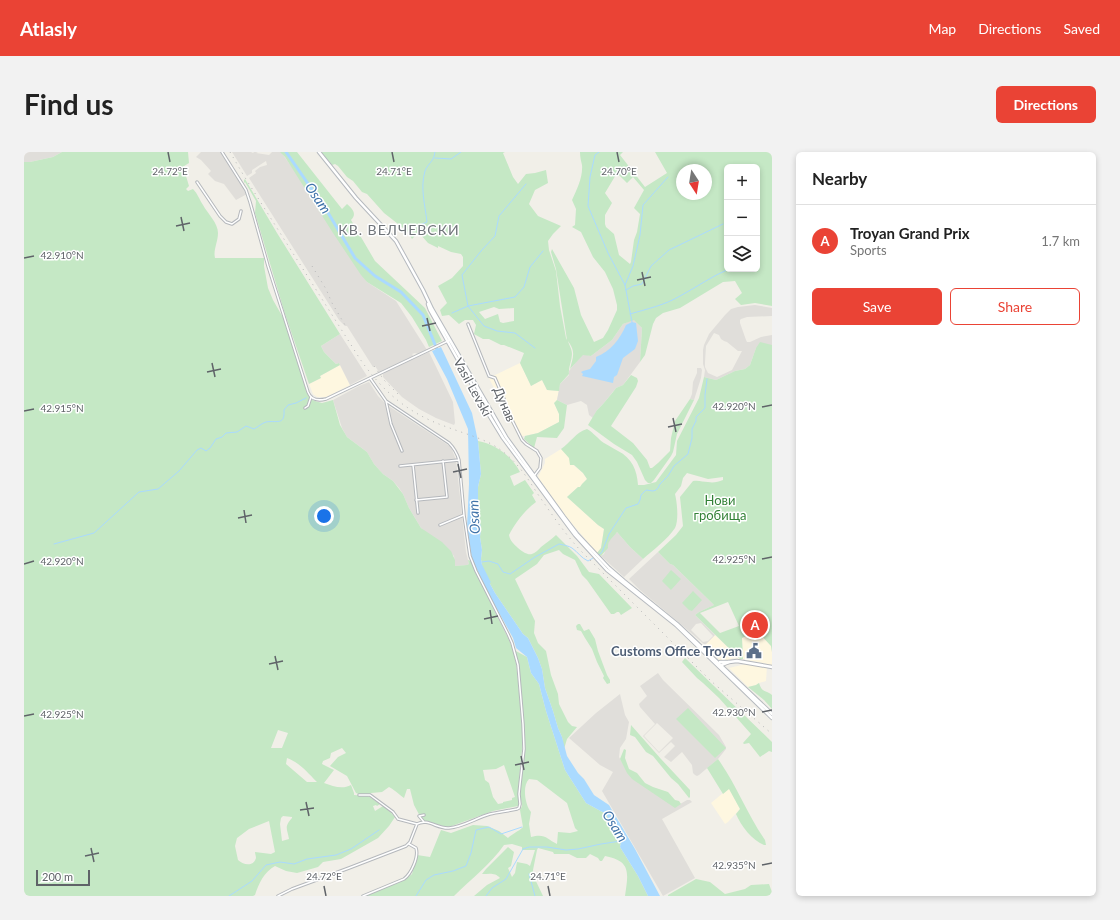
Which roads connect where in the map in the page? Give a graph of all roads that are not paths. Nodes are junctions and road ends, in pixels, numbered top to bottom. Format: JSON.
{"nodes":[{"id":1,"x":222,"y":152,"type":"edge"},
{"id":2,"x":319,"y":152,"type":"edge"},
{"id":3,"x":197,"y":182,"type":"dead end"},
{"id":4,"x":241,"y":211,"type":"dead end"},
{"id":5,"x":468,"y":324,"type":"dead end"},
{"id":6,"x":449,"y":340,"type":"junction"},
{"id":7,"x":370,"y":378,"type":"junction"},
{"id":8,"x":312,"y":397,"type":"junction"},
{"id":9,"x":386,"y":401,"type":"junction"},
{"id":10,"x":305,"y":408,"type":"dead end"},
{"id":11,"x":402,"y":452,"type":"dead end"},
{"id":12,"x":459,"y":460,"type":"junction"},
{"id":13,"x":443,"y":461,"type":"junction"},
{"id":14,"x":413,"y":465,"type":"junction"},
{"id":15,"x":400,"y":466,"type":"dead end"},
{"id":16,"x":533,"y":477,"type":"junction"},
{"id":17,"x":416,"y":500,"type":"junction"},
{"id":18,"x":418,"y":513,"type":"dead end"},
{"id":19,"x":464,"y":515,"type":"junction"},
{"id":20,"x":440,"y":525,"type":"dead end"},
{"id":21,"x":718,"y":662,"type":"junction"},
{"id":22,"x":729,"y":662,"type":"junction"},
{"id":23,"x":720,"y":665,"type":"junction"},
{"id":24,"x":772,"y":667,"type":"edge"},
{"id":25,"x":727,"y":671,"type":"junction"},
{"id":26,"x":772,"y":714,"type":"edge"},
{"id":27,"x":772,"y":719,"type":"edge"},
{"id":28,"x":358,"y":795,"type":"dead end"},
{"id":29,"x":424,"y":815,"type":"dead end"},
{"id":30,"x":424,"y":822,"type":"junction"},
{"id":31,"x":417,"y":824,"type":"junction"},
{"id":32,"x":408,"y":844,"type":"junction"},
{"id":33,"x":278,"y":896,"type":"edge"},
{"id":34,"x":363,"y":896,"type":"edge"}],
"edges":[{"from":1,"to":8,"type":"street"},
{"from":2,"to":6,"type":"main road","name":"Vasil Levski"},
{"from":3,"to":4,"type":"street"},
{"from":5,"to":16,"type":"street","name":"Дунав"},
{"from":6,"to":7,"type":"street"},
{"from":6,"to":16,"type":"main road","name":"Vasil Levski"},
{"from":7,"to":8,"type":"street"},
{"from":7,"to":9,"type":"street"},
{"from":8,"to":10,"type":"street"},
{"from":9,"to":11,"type":"street"},
{"from":9,"to":12,"type":"street"},
{"from":12,"to":13,"type":"street"},
{"from":12,"to":19,"type":"street"},
{"from":13,"to":14,"type":"street"},
{"from":13,"to":17,"type":"street"},
{"from":14,"to":15,"type":"street"},
{"from":14,"to":17,"type":"street"},
{"from":16,"to":21,"type":"main road"},
{"from":16,"to":23,"type":"main road"},
{"from":17,"to":18,"type":"street"},
{"from":19,"to":20,"type":"street"},
{"from":19,"to":30,"type":"street"},
{"from":21,"to":22,"type":"main road"},
{"from":21,"to":23,"type":"main road"},
{"from":22,"to":23,"type":"main road"},
{"from":22,"to":24,"type":"main road"},
{"from":22,"to":25,"type":"main road"},
{"from":23,"to":25,"type":"main road"},
{"from":23,"to":27,"type":"main road"},
{"from":25,"to":26,"type":"main road"},
{"from":28,"to":31,"type":"street"},
{"from":29,"to":30,"type":"street"},
{"from":30,"to":31,"type":"street"},
{"from":31,"to":32,"type":"street"},
{"from":32,"to":33,"type":"street"},
{"from":32,"to":34,"type":"street"}]}
